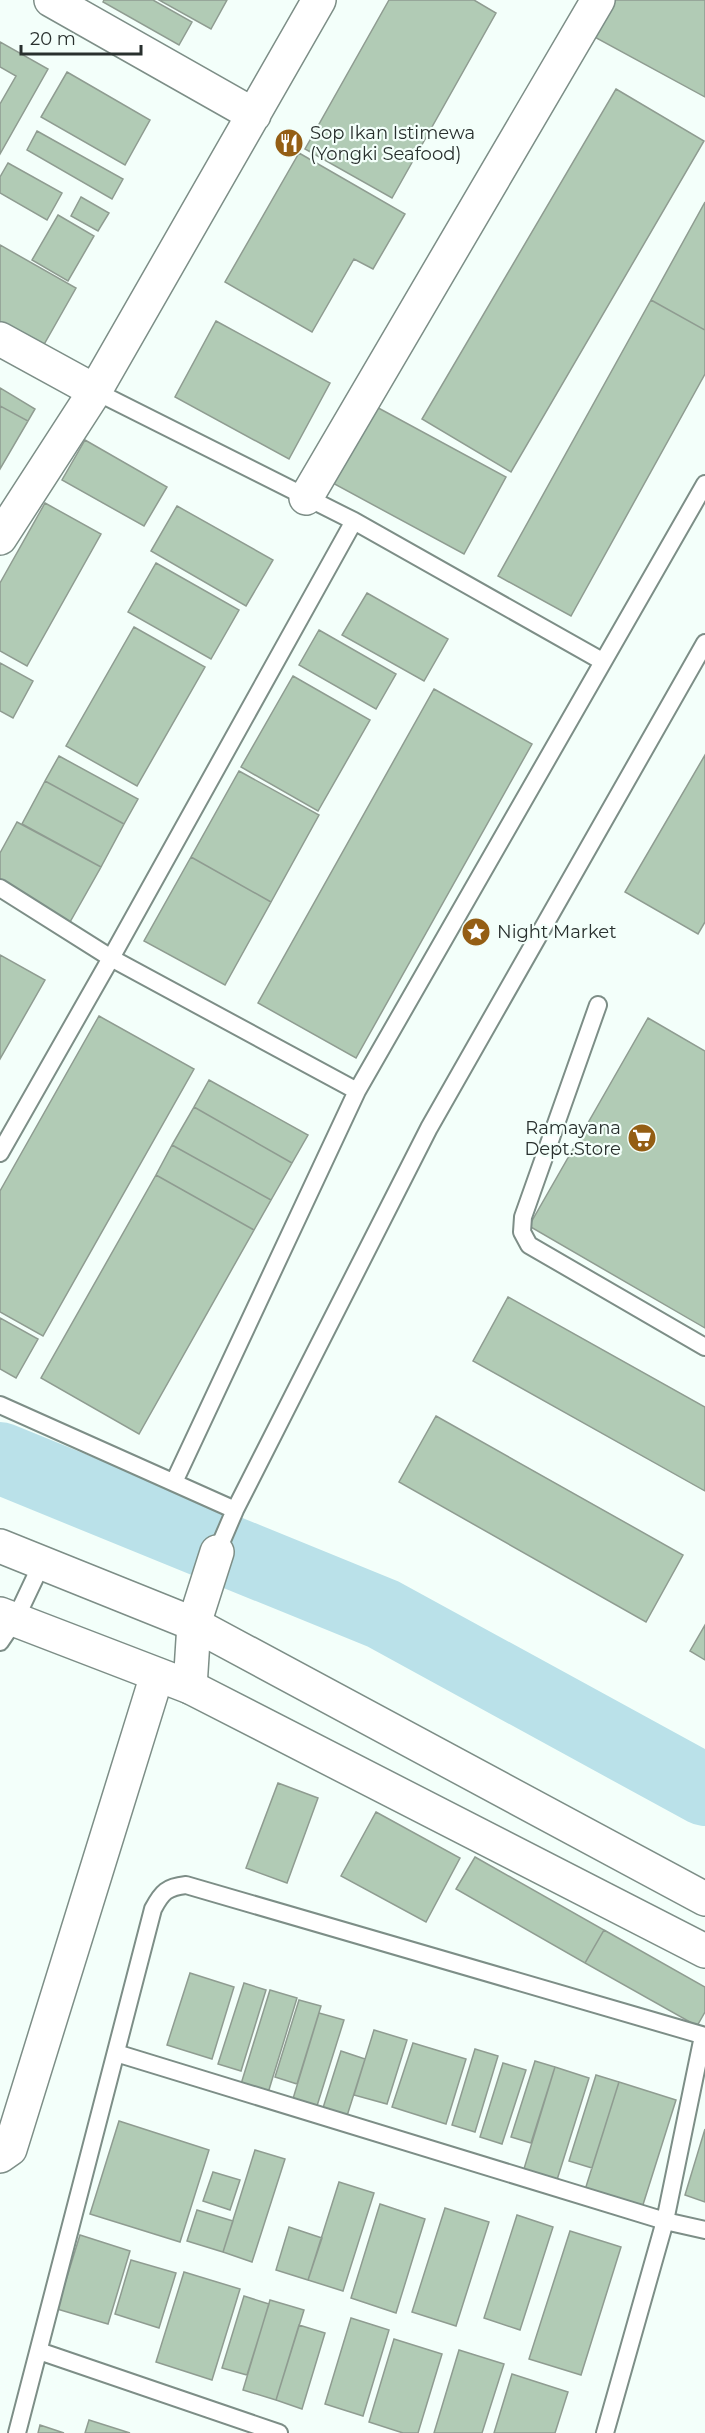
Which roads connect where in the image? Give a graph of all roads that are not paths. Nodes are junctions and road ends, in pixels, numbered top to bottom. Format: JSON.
{"nodes":[{"id":1,"x":51,"y":0,"type":"edge"},
{"id":2,"x":319,"y":0,"type":"edge"},
{"id":3,"x":598,"y":0,"type":"edge"},
{"id":4,"x":254,"y":115,"type":"junction"},
{"id":5,"x":0,"y":339,"type":"edge"},
{"id":6,"x":95,"y":391,"type":"junction"},
{"id":7,"x":705,"y":484,"type":"edge"},
{"id":8,"x":306,"y":498,"type":"junction"},
{"id":9,"x":354,"y":521,"type":"junction"},
{"id":10,"x":0,"y":538,"type":"edge"},
{"id":11,"x":705,"y":643,"type":"edge"},
{"id":12,"x":602,"y":661,"type":"junction"},
{"id":13,"x":0,"y":888,"type":"edge"},
{"id":14,"x":111,"y":958,"type":"junction"},
{"id":15,"x":598,"y":1005,"type":"dead end"},
{"id":16,"x":357,"y":1090,"type":"junction"},
{"id":17,"x":0,"y":1153,"type":"edge"},
{"id":18,"x":705,"y":1347,"type":"edge"},
{"id":19,"x":0,"y":1405,"type":"edge"},
{"id":20,"x":174,"y":1482,"type":"junction"},
{"id":21,"x":235,"y":1510,"type":"junction"},
{"id":22,"x":219,"y":1545,"type":"joint"},
{"id":23,"x":0,"y":1546,"type":"edge"},
{"id":24,"x":42,"y":1563,"type":"junction"},
{"id":25,"x":194,"y":1624,"type":"junction"},
{"id":26,"x":5,"y":1625,"type":"edge"},
{"id":27,"x":157,"y":1675,"type":"junction"},
{"id":28,"x":190,"y":1687,"type":"junction"},
{"id":29,"x":705,"y":1899,"type":"edge"},
{"id":30,"x":705,"y":1951,"type":"edge"},
{"id":31,"x":704,"y":2036,"type":"edge"},
{"id":32,"x":116,"y":2053,"type":"junction"},
{"id":33,"x":0,"y":2156,"type":"edge"},
{"id":34,"x":666,"y":2222,"type":"junction"},
{"id":35,"x":705,"y":2230,"type":"edge"},
{"id":36,"x":39,"y":2351,"type":"junction"},
{"id":37,"x":17,"y":2433,"type":"edge"},
{"id":38,"x":279,"y":2433,"type":"edge"},
{"id":39,"x":605,"y":2433,"type":"edge"}],
"edges":[{"from":1,"to":4,"type":"street"},
{"from":2,"to":4,"type":"street"},
{"from":3,"to":8,"type":"street"},
{"from":4,"to":6,"type":"street"},
{"from":5,"to":6,"type":"street"},
{"from":6,"to":8,"type":"lane"},
{"from":6,"to":10,"type":"street"},
{"from":7,"to":12,"type":"lane"},
{"from":8,"to":9,"type":"lane"},
{"from":9,"to":12,"type":"lane"},
{"from":9,"to":14,"type":"lane"},
{"from":11,"to":21,"type":"lane"},
{"from":12,"to":16,"type":"lane"},
{"from":13,"to":14,"type":"lane"},
{"from":14,"to":16,"type":"lane"},
{"from":14,"to":17,"type":"lane"},
{"from":15,"to":18,"type":"lane"},
{"from":16,"to":20,"type":"lane"},
{"from":19,"to":20,"type":"lane"},
{"from":20,"to":21,"type":"lane"},
{"from":21,"to":22,"type":"lane"},
{"from":22,"to":25,"type":"street"},
{"from":23,"to":24,"type":"street"},
{"from":24,"to":25,"type":"street"},
{"from":24,"to":26,"type":"lane"},
{"from":25,"to":28,"type":"street"},
{"from":25,"to":29,"type":"street"},
{"from":26,"to":27,"type":"street"},
{"from":27,"to":28,"type":"street"},
{"from":27,"to":33,"type":"street"},
{"from":28,"to":30,"type":"street"},
{"from":31,"to":32,"type":"lane"},
{"from":31,"to":34,"type":"lane"},
{"from":32,"to":34,"type":"lane"},
{"from":32,"to":36,"type":"lane"},
{"from":34,"to":35,"type":"lane"},
{"from":34,"to":39,"type":"lane"},
{"from":36,"to":37,"type":"lane"},
{"from":36,"to":38,"type":"lane"}]}
